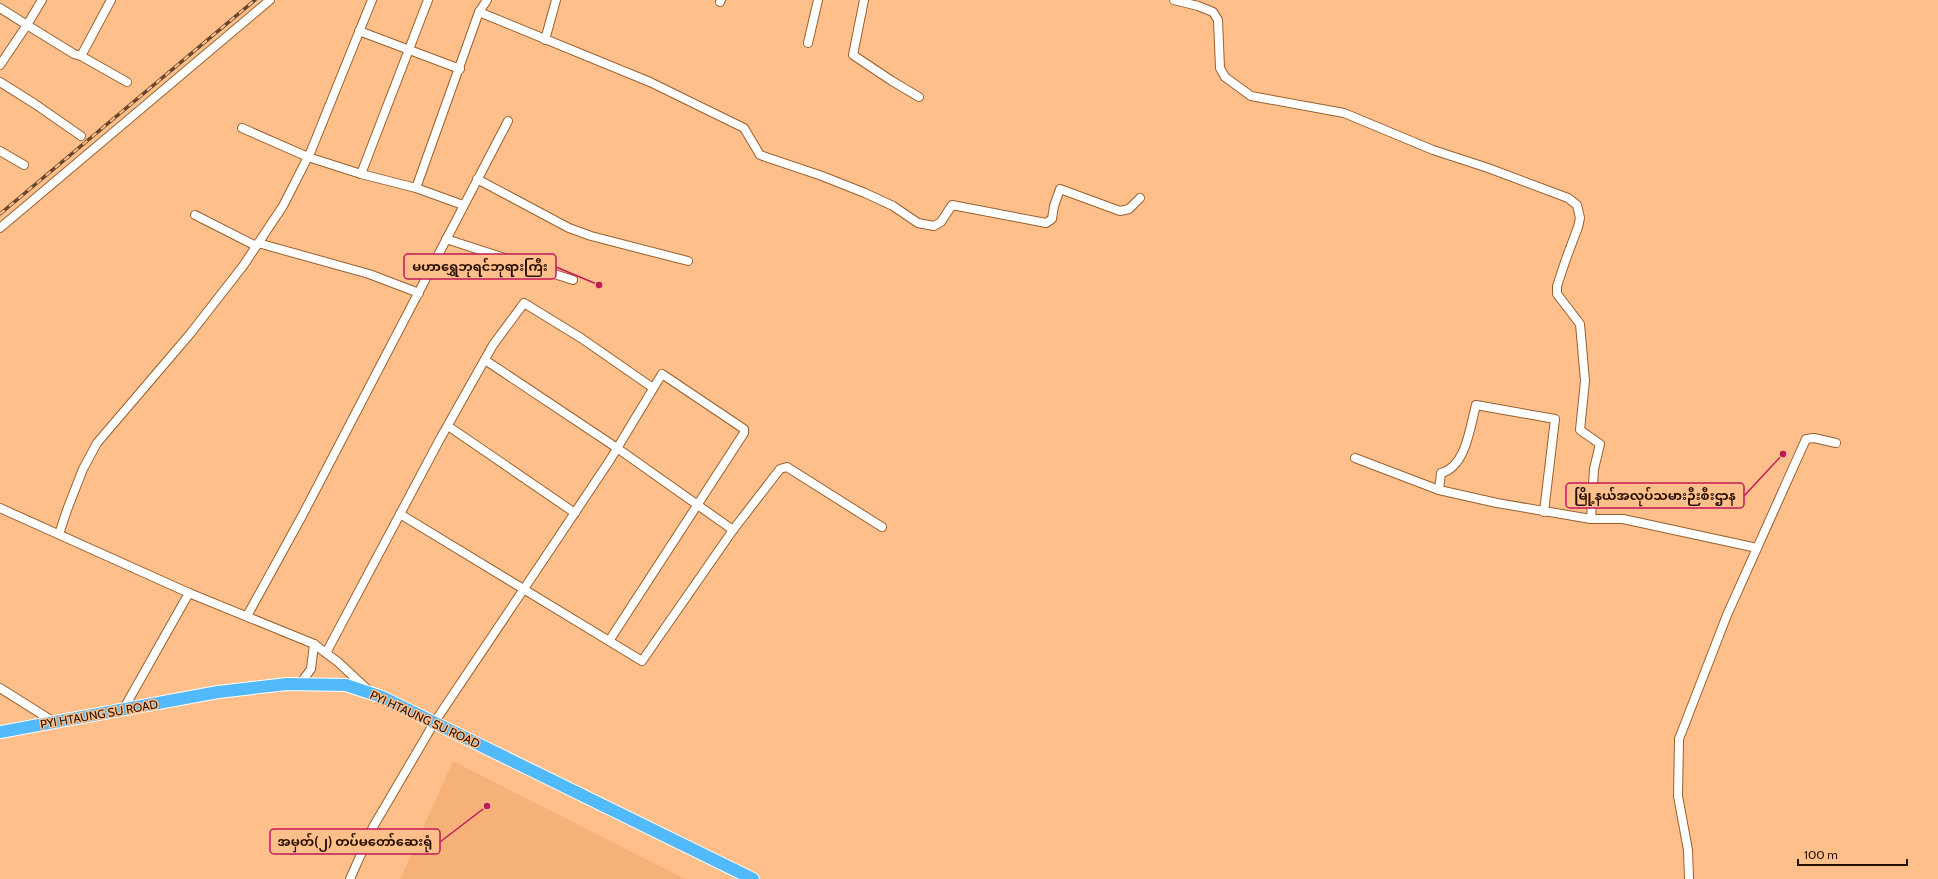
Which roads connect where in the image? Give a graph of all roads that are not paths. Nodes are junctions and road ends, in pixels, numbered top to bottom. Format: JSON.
{"nodes":[{"id":1,"x":42,"y":0,"type":"edge"},
{"id":2,"x":111,"y":0,"type":"edge"},
{"id":3,"x":270,"y":0,"type":"edge"},
{"id":4,"x":372,"y":0,"type":"edge"},
{"id":5,"x":428,"y":0,"type":"edge"},
{"id":6,"x":487,"y":0,"type":"edge"},
{"id":7,"x":556,"y":0,"type":"edge"},
{"id":8,"x":818,"y":0,"type":"edge"},
{"id":9,"x":864,"y":0,"type":"edge"},
{"id":10,"x":1174,"y":0,"type":"edge"},
{"id":11,"x":0,"y":8,"type":"edge"},
{"id":12,"x":479,"y":12,"type":"junction"},
{"id":13,"x":27,"y":25,"type":"junction"},
{"id":14,"x":359,"y":31,"type":"junction"},
{"id":15,"x":545,"y":40,"type":"junction"},
{"id":16,"x":808,"y":43,"type":"dead end"},
{"id":17,"x":410,"y":51,"type":"junction"},
{"id":18,"x":80,"y":56,"type":"junction"},
{"id":19,"x":0,"y":65,"type":"edge"},
{"id":20,"x":460,"y":69,"type":"junction"},
{"id":21,"x":0,"y":82,"type":"edge"},
{"id":22,"x":127,"y":82,"type":"dead end"},
{"id":23,"x":919,"y":96,"type":"dead end"},
{"id":24,"x":508,"y":121,"type":"dead end"},
{"id":25,"x":242,"y":128,"type":"dead end"},
{"id":26,"x":81,"y":136,"type":"dead end"},
{"id":27,"x":0,"y":151,"type":"edge"},
{"id":28,"x":308,"y":156,"type":"junction"},
{"id":29,"x":24,"y":165,"type":"dead end"},
{"id":30,"x":361,"y":174,"type":"junction"},
{"id":31,"x":477,"y":179,"type":"junction"},
{"id":32,"x":416,"y":188,"type":"junction"},
{"id":33,"x":1140,"y":198,"type":"dead end"},
{"id":34,"x":463,"y":206,"type":"junction"},
{"id":35,"x":195,"y":215,"type":"dead end"},
{"id":36,"x":0,"y":228,"type":"edge"},
{"id":37,"x":446,"y":239,"type":"junction"},
{"id":38,"x":257,"y":244,"type":"junction"},
{"id":39,"x":688,"y":261,"type":"dead end"},
{"id":40,"x":573,"y":280,"type":"dead end"},
{"id":41,"x":419,"y":292,"type":"junction"},
{"id":42,"x":485,"y":360,"type":"junction"},
{"id":43,"x":653,"y":388,"type":"junction"},
{"id":44,"x":448,"y":426,"type":"junction"},
{"id":45,"x":1836,"y":443,"type":"dead end"},
{"id":46,"x":617,"y":448,"type":"junction"},
{"id":47,"x":1355,"y":458,"type":"dead end"},
{"id":48,"x":1439,"y":490,"type":"junction"},
{"id":49,"x":697,"y":505,"type":"junction"},
{"id":50,"x":0,"y":508,"type":"edge"},
{"id":51,"x":1544,"y":512,"type":"junction"},
{"id":52,"x":575,"y":513,"type":"junction"},
{"id":53,"x":400,"y":514,"type":"junction"},
{"id":54,"x":1591,"y":519,"type":"junction"},
{"id":55,"x":882,"y":527,"type":"dead end"},
{"id":56,"x":733,"y":530,"type":"junction"},
{"id":57,"x":59,"y":534,"type":"junction"},
{"id":58,"x":1757,"y":548,"type":"junction"},
{"id":59,"x":524,"y":589,"type":"junction"},
{"id":60,"x":189,"y":593,"type":"junction"},
{"id":61,"x":247,"y":616,"type":"junction"},
{"id":62,"x":609,"y":641,"type":"junction"},
{"id":63,"x":314,"y":644,"type":"junction"},
{"id":64,"x":326,"y":654,"type":"junction"},
{"id":65,"x":300,"y":684,"type":"junction"},
{"id":66,"x":0,"y":688,"type":"edge"},
{"id":67,"x":371,"y":693,"type":"junction"},
{"id":68,"x":123,"y":710,"type":"junction"},
{"id":69,"x":54,"y":722,"type":"junction"},
{"id":70,"x":434,"y":723,"type":"junction"},
{"id":71,"x":0,"y":732,"type":"edge"},
{"id":72,"x":350,"y":879,"type":"edge"},
{"id":73,"x":753,"y":879,"type":"edge"},
{"id":74,"x":1689,"y":879,"type":"edge"}],
"edges":[{"from":1,"to":13,"type":"street"},
{"from":2,"to":18,"type":"street"},
{"from":3,"to":36,"type":"street"},
{"from":4,"to":14,"type":"street"},
{"from":5,"to":17,"type":"street"},
{"from":6,"to":12,"type":"street"},
{"from":7,"to":15,"type":"street"},
{"from":8,"to":16,"type":"street"},
{"from":9,"to":23,"type":"street"},
{"from":10,"to":54,"type":"street"},
{"from":11,"to":13,"type":"street"},
{"from":12,"to":15,"type":"street"},
{"from":12,"to":20,"type":"street"},
{"from":13,"to":18,"type":"street"},
{"from":13,"to":19,"type":"street"},
{"from":14,"to":17,"type":"street"},
{"from":14,"to":28,"type":"street"},
{"from":15,"to":33,"type":"street"},
{"from":17,"to":20,"type":"street"},
{"from":17,"to":30,"type":"street"},
{"from":18,"to":22,"type":"street"},
{"from":20,"to":32,"type":"street"},
{"from":21,"to":26,"type":"street"},
{"from":24,"to":31,"type":"street"},
{"from":25,"to":28,"type":"street"},
{"from":27,"to":29,"type":"street"},
{"from":28,"to":30,"type":"street"},
{"from":28,"to":38,"type":"street"},
{"from":30,"to":32,"type":"street"},
{"from":31,"to":34,"type":"street"},
{"from":31,"to":39,"type":"street"},
{"from":32,"to":34,"type":"street"},
{"from":34,"to":37,"type":"street"},
{"from":35,"to":38,"type":"street"},
{"from":37,"to":40,"type":"street"},
{"from":37,"to":41,"type":"street"},
{"from":38,"to":41,"type":"street"},
{"from":38,"to":57,"type":"street"},
{"from":41,"to":61,"type":"street"},
{"from":42,"to":43,"type":"street"},
{"from":42,"to":44,"type":"street"},
{"from":42,"to":46,"type":"street"},
{"from":43,"to":46,"type":"street"},
{"from":43,"to":49,"type":"street"},
{"from":44,"to":52,"type":"street"},
{"from":44,"to":53,"type":"street"},
{"from":45,"to":58,"type":"street"},
{"from":46,"to":49,"type":"street"},
{"from":46,"to":52,"type":"street"},
{"from":47,"to":48,"type":"street"},
{"from":48,"to":51,"type":"street"},
{"from":48,"to":51,"type":"street"},
{"from":49,"to":56,"type":"street"},
{"from":49,"to":62,"type":"street"},
{"from":50,"to":57,"type":"street"},
{"from":51,"to":54,"type":"street"},
{"from":52,"to":59,"type":"street"},
{"from":53,"to":59,"type":"street"},
{"from":53,"to":64,"type":"street"},
{"from":54,"to":58,"type":"street"},
{"from":55,"to":56,"type":"street"},
{"from":56,"to":62,"type":"street"},
{"from":57,"to":60,"type":"street"},
{"from":58,"to":74,"type":"street"},
{"from":59,"to":62,"type":"street"},
{"from":59,"to":70,"type":"street"},
{"from":60,"to":61,"type":"street"},
{"from":60,"to":68,"type":"street"},
{"from":61,"to":63,"type":"street"},
{"from":63,"to":64,"type":"street"},
{"from":63,"to":65,"type":"street"},
{"from":64,"to":67,"type":"street"},
{"from":65,"to":67,"type":"highway","name":"PYI HTAUNG SU ROAD"},
{"from":65,"to":68,"type":"highway","name":"PYI HTAUNG SU ROAD"},
{"from":66,"to":69,"type":"street"},
{"from":67,"to":70,"type":"highway","name":"PYI HTAUNG SU ROAD"},
{"from":68,"to":69,"type":"highway","name":"PYI HTAUNG SU ROAD"},
{"from":69,"to":71,"type":"highway","name":"PYI HTAUNG SU ROAD"},
{"from":70,"to":72,"type":"street"},
{"from":70,"to":73,"type":"highway","name":"PYI HTAUNG SU ROAD"}]}
